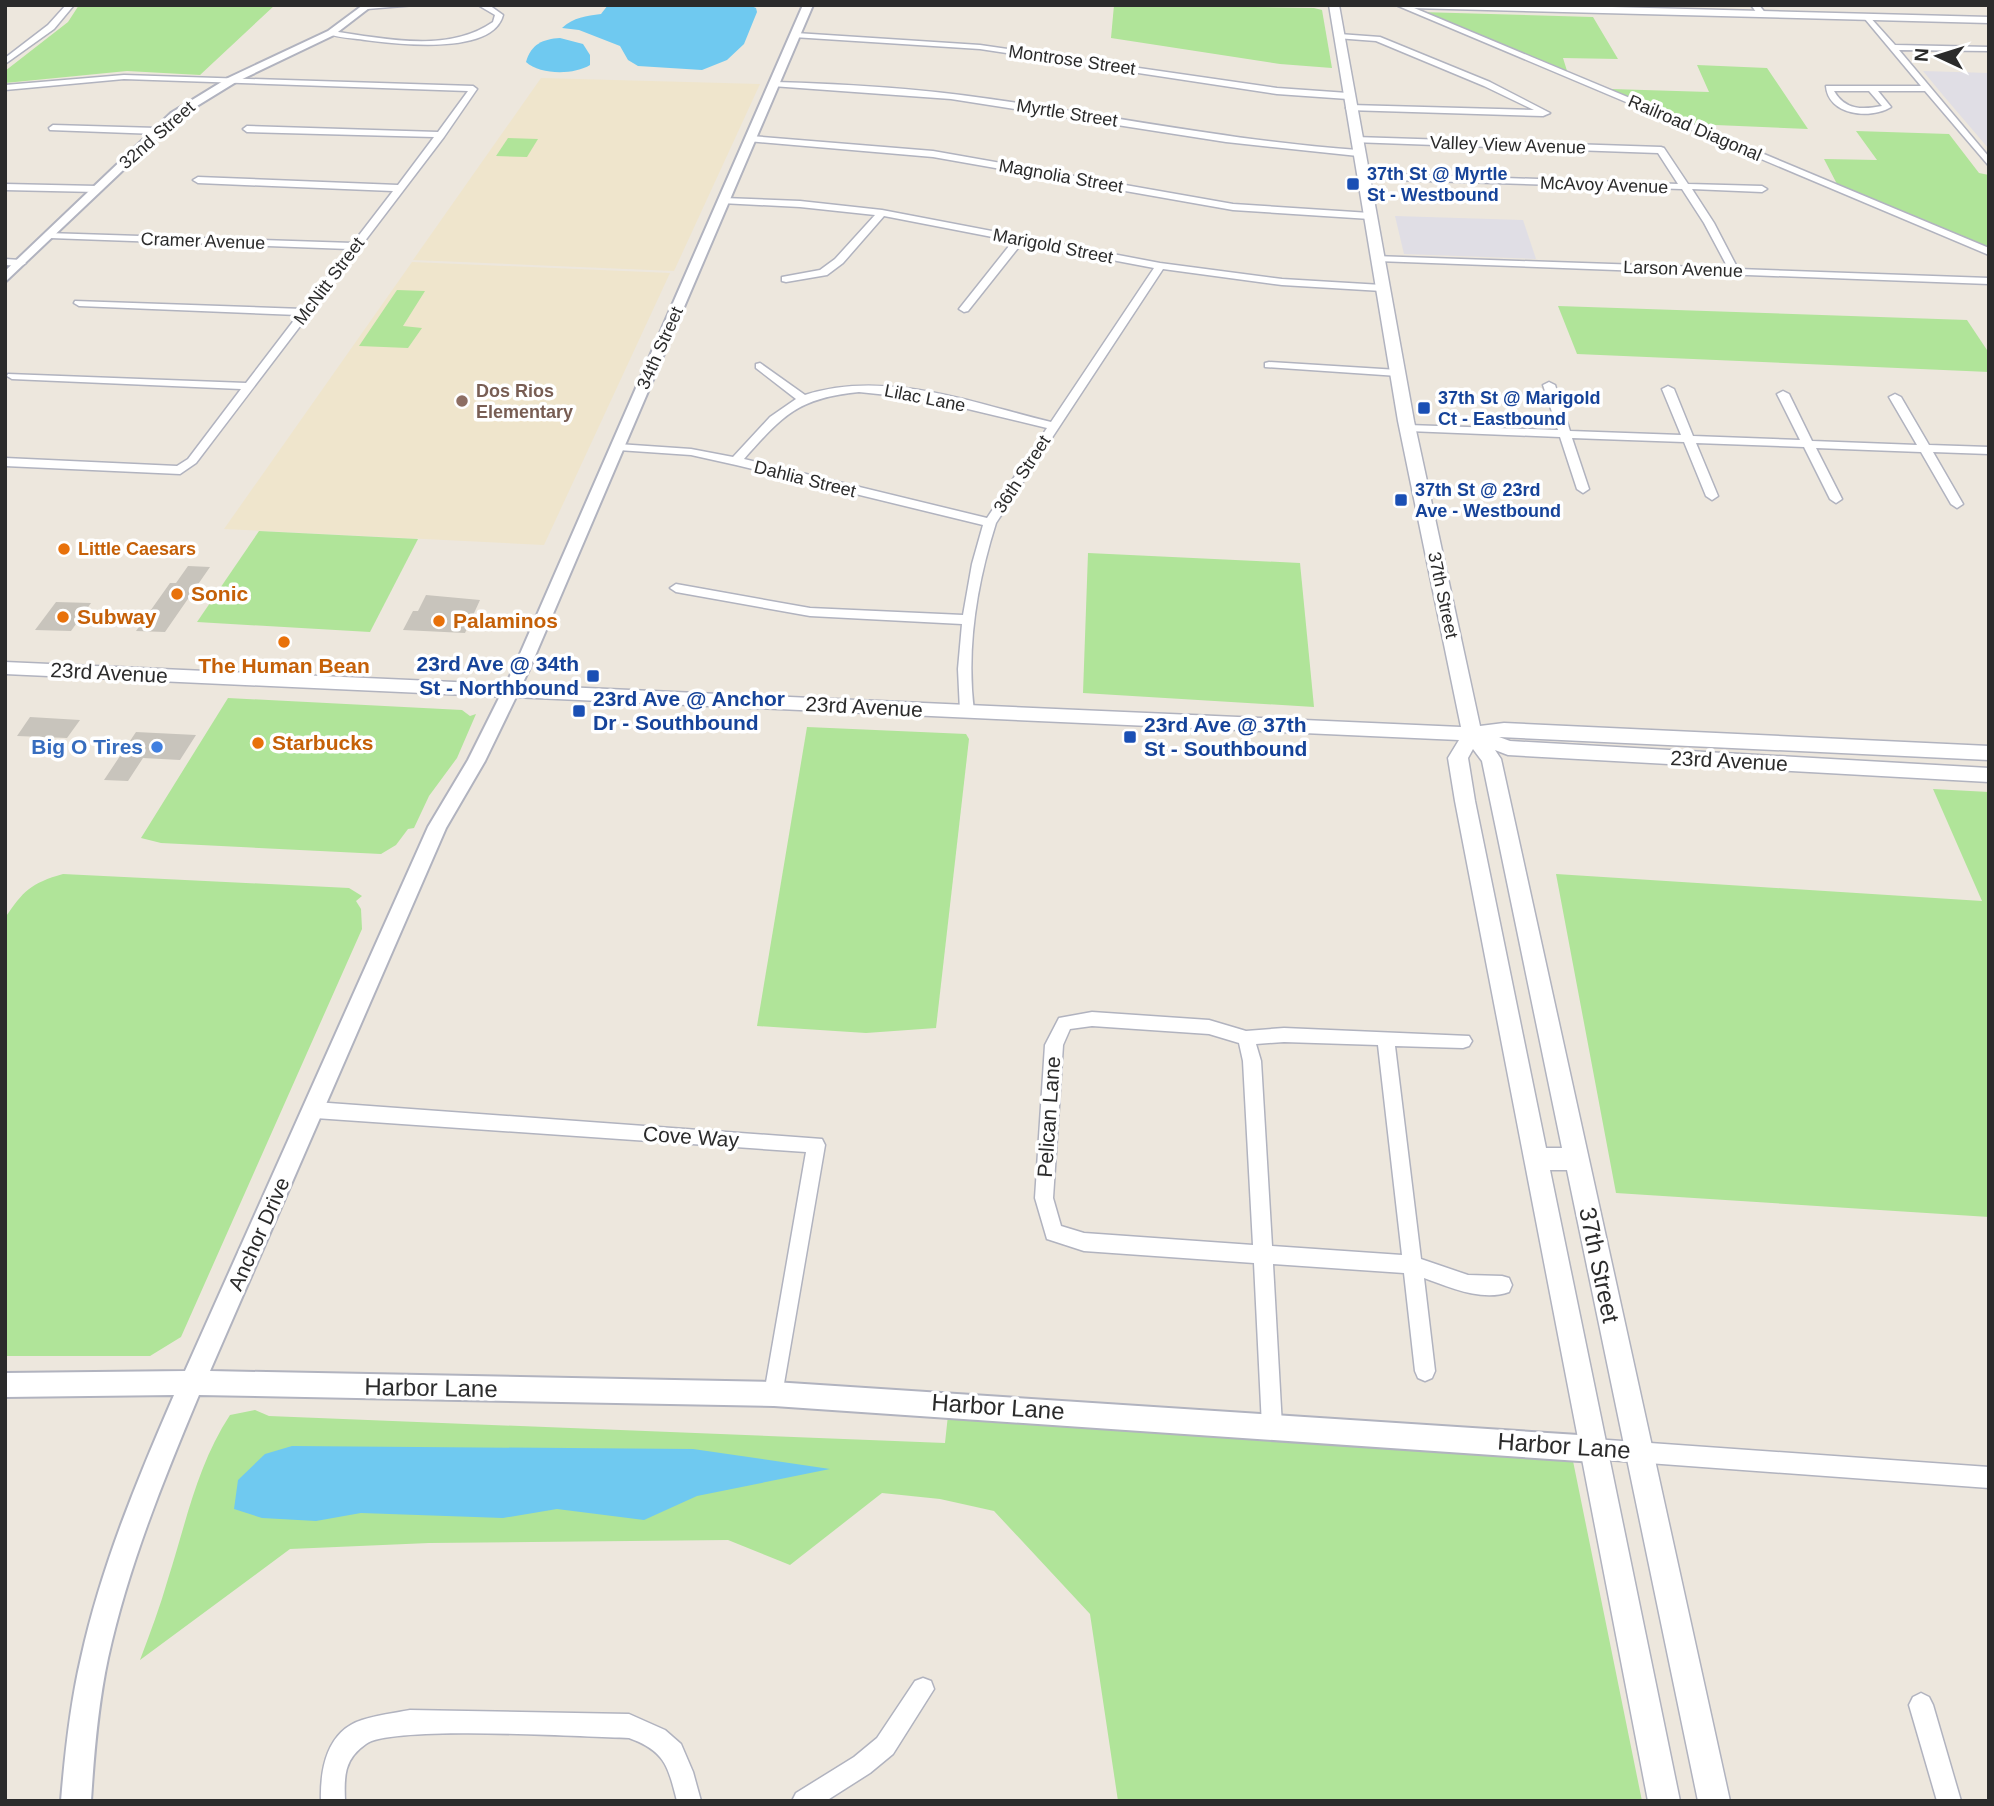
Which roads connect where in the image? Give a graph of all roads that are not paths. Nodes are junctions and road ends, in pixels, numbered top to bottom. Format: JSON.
{"nodes":[{"id":1,"x":70,"y":5,"type":"edge"},
{"id":2,"x":411,"y":5,"type":"edge"},
{"id":3,"x":482,"y":5,"type":"edge"},
{"id":4,"x":808,"y":5,"type":"edge"},
{"id":5,"x":1334,"y":5,"type":"edge"},
{"id":6,"x":1400,"y":5,"type":"edge"},
{"id":7,"x":1410,"y":5,"type":"edge"},
{"id":8,"x":368,"y":6,"type":"edge"},
{"id":9,"x":1547,"y":7,"type":"edge"},
{"id":10,"x":1653,"y":9,"type":"edge"},
{"id":11,"x":1758,"y":10,"type":"edge"},
{"id":12,"x":1868,"y":17,"type":"junction"},
{"id":13,"x":1989,"y":20,"type":"edge"},
{"id":14,"x":331,"y":33,"type":"junction"},
{"id":15,"x":796,"y":35,"type":"junction"},
{"id":16,"x":1339,"y":36,"type":"junction"},
{"id":17,"x":1893,"y":47,"type":"junction"},
{"id":18,"x":1989,"y":49,"type":"edge"},
{"id":19,"x":5,"y":62,"type":"edge"},
{"id":20,"x":232,"y":80,"type":"junction"},
{"id":21,"x":775,"y":84,"type":"junction"},
{"id":22,"x":5,"y":88,"type":"edge"},
{"id":23,"x":1871,"y":88,"type":"junction"},
{"id":24,"x":1927,"y":89,"type":"junction"},
{"id":25,"x":1349,"y":102,"type":"junction"},
{"id":26,"x":53,"y":128,"type":"dead end"},
{"id":27,"x":247,"y":129,"type":"dead end"},
{"id":28,"x":158,"y":131,"type":"junction"},
{"id":29,"x":441,"y":135,"type":"junction"},
{"id":30,"x":751,"y":139,"type":"junction"},
{"id":31,"x":1357,"y":147,"type":"junction"},
{"id":32,"x":1989,"y":163,"type":"edge"},
{"id":33,"x":1363,"y":176,"type":"junction"},
{"id":34,"x":198,"y":180,"type":"dead end"},
{"id":35,"x":5,"y":187,"type":"edge"},
{"id":36,"x":400,"y":188,"type":"junction"},
{"id":37,"x":1686,"y":188,"type":"junction"},
{"id":38,"x":97,"y":189,"type":"junction"},
{"id":39,"x":1762,"y":190,"type":"dead end"},
{"id":40,"x":724,"y":201,"type":"junction"},
{"id":41,"x":882,"y":213,"type":"junction"},
{"id":42,"x":1370,"y":216,"type":"junction"},
{"id":43,"x":50,"y":235,"type":"junction"},
{"id":44,"x":1020,"y":239,"type":"junction"},
{"id":45,"x":355,"y":246,"type":"junction"},
{"id":46,"x":1989,"y":252,"type":"edge"},
{"id":47,"x":1377,"y":258,"type":"junction"},
{"id":48,"x":5,"y":262,"type":"edge"},
{"id":49,"x":21,"y":263,"type":"junction"},
{"id":50,"x":1160,"y":266,"type":"junction"},
{"id":51,"x":1734,"y":270,"type":"junction"},
{"id":52,"x":5,"y":278,"type":"edge"},
{"id":53,"x":786,"y":279,"type":"dead end"},
{"id":54,"x":1989,"y":281,"type":"edge"},
{"id":55,"x":1382,"y":288,"type":"junction"},
{"id":56,"x":79,"y":303,"type":"dead end"},
{"id":57,"x":964,"y":309,"type":"dead end"},
{"id":58,"x":305,"y":312,"type":"junction"},
{"id":59,"x":1269,"y":365,"type":"dead end"},
{"id":60,"x":760,"y":366,"type":"dead end"},
{"id":61,"x":1398,"y":373,"type":"junction"},
{"id":62,"x":12,"y":376,"type":"dead end"},
{"id":63,"x":248,"y":386,"type":"junction"},
{"id":64,"x":1549,"y":386,"type":"dead end"},
{"id":65,"x":1668,"y":389,"type":"dead end"},
{"id":66,"x":1783,"y":394,"type":"dead end"},
{"id":67,"x":1895,"y":397,"type":"dead end"},
{"id":68,"x":803,"y":399,"type":"junction"},
{"id":69,"x":1054,"y":426,"type":"junction"},
{"id":70,"x":1408,"y":428,"type":"junction"},
{"id":71,"x":1566,"y":434,"type":"junction"},
{"id":72,"x":1689,"y":439,"type":"junction"},
{"id":73,"x":1808,"y":444,"type":"junction"},
{"id":74,"x":618,"y":447,"type":"junction"},
{"id":75,"x":1925,"y":448,"type":"junction"},
{"id":76,"x":1989,"y":451,"type":"edge"},
{"id":77,"x":736,"y":461,"type":"junction"},
{"id":78,"x":5,"y":462,"type":"edge"},
{"id":79,"x":1583,"y":489,"type":"dead end"},
{"id":80,"x":1712,"y":496,"type":"dead end"},
{"id":81,"x":1836,"y":499,"type":"dead end"},
{"id":82,"x":1957,"y":504,"type":"dead end"},
{"id":83,"x":990,"y":523,"type":"junction"},
{"id":84,"x":676,"y":588,"type":"dead end"},
{"id":85,"x":970,"y":620,"type":"junction"},
{"id":86,"x":5,"y":668,"type":"edge"},
{"id":87,"x":511,"y":691,"type":"junction"},
{"id":88,"x":967,"y":711,"type":"junction"},
{"id":89,"x":1472,"y":734,"type":"junction"},
{"id":90,"x":1989,"y":753,"type":"edge"},
{"id":91,"x":1989,"y":775,"type":"edge"},
{"id":92,"x":1246,"y":1038,"type":"junction"},
{"id":93,"x":1386,"y":1039,"type":"junction"},
{"id":94,"x":1462,"y":1041,"type":"dead end"},
{"id":95,"x":314,"y":1110,"type":"junction"},
{"id":96,"x":1536,"y":1157,"type":"junction"},
{"id":97,"x":1576,"y":1160,"type":"junction"},
{"id":98,"x":1263,"y":1253,"type":"junction"},
{"id":99,"x":1412,"y":1265,"type":"junction"},
{"id":100,"x":1502,"y":1285,"type":"dead end"},
{"id":101,"x":1426,"y":1371,"type":"dead end"},
{"id":102,"x":192,"y":1383,"type":"junction"},
{"id":103,"x":5,"y":1385,"type":"edge"},
{"id":104,"x":774,"y":1394,"type":"junction"},
{"id":105,"x":1272,"y":1426,"type":"junction"},
{"id":106,"x":1594,"y":1448,"type":"junction"},
{"id":107,"x":1639,"y":1452,"type":"junction"},
{"id":108,"x":1989,"y":1478,"type":"edge"},
{"id":109,"x":923,"y":1689,"type":"dead end"},
{"id":110,"x":1921,"y":1705,"type":"dead end"},
{"id":111,"x":76,"y":1801,"type":"edge"},
{"id":112,"x":333,"y":1801,"type":"edge"},
{"id":113,"x":689,"y":1801,"type":"edge"},
{"id":114,"x":804,"y":1801,"type":"edge"},
{"id":115,"x":1664,"y":1801,"type":"edge"},
{"id":116,"x":1714,"y":1801,"type":"edge"},
{"id":117,"x":1949,"y":1801,"type":"edge"}],
"edges":[{"from":1,"to":19,"type":"street"},
{"from":2,"to":8,"type":"street"},
{"from":3,"to":14,"type":"street"},
{"from":4,"to":15,"type":"street","name":"34th Street"},
{"from":5,"to":16,"type":"main road"},
{"from":6,"to":46,"type":"street","name":"Railroad Diagonal"},
{"from":7,"to":9,"type":"main road"},
{"from":8,"to":14,"type":"street","name":"32nd Street"},
{"from":9,"to":10,"type":"main road"},
{"from":10,"to":11,"type":"main road"},
{"from":11,"to":12,"type":"main road"},
{"from":12,"to":13,"type":"main road"},
{"from":12,"to":17,"type":"street"},
{"from":14,"to":20,"type":"street","name":"32nd Street"},
{"from":15,"to":21,"type":"street","name":"34th Street"},
{"from":15,"to":25,"type":"street","name":"Montrose Street"},
{"from":16,"to":25,"type":"main road"},
{"from":16,"to":25,"type":"street","name":"Valley View Avenue"},
{"from":17,"to":18,"type":"street"},
{"from":17,"to":24,"type":"street"},
{"from":20,"to":22,"type":"street"},
{"from":20,"to":28,"type":"street","name":"32nd Street"},
{"from":20,"to":29,"type":"street","name":"McNitt Street"},
{"from":21,"to":30,"type":"street","name":"34th Street"},
{"from":21,"to":31,"type":"street","name":"Myrtle Street"},
{"from":23,"to":23,"type":"street"},
{"from":23,"to":24,"type":"street"},
{"from":24,"to":32,"type":"street"},
{"from":25,"to":31,"type":"main road"},
{"from":26,"to":28,"type":"street"},
{"from":27,"to":29,"type":"street"},
{"from":28,"to":38,"type":"street","name":"32nd Street"},
{"from":29,"to":36,"type":"street","name":"McNitt Street"},
{"from":30,"to":40,"type":"street","name":"34th Street"},
{"from":30,"to":42,"type":"street","name":"Magnolia Street"},
{"from":31,"to":33,"type":"main road"},
{"from":31,"to":37,"type":"street","name":"Valley View Avenue"},
{"from":33,"to":37,"type":"street","name":"McAvoy Avenue"},
{"from":33,"to":42,"type":"main road"},
{"from":34,"to":36,"type":"street"},
{"from":35,"to":38,"type":"street"},
{"from":36,"to":45,"type":"street","name":"McNitt Street"},
{"from":37,"to":39,"type":"street","name":"McAvoy Avenue"},
{"from":37,"to":51,"type":"street"},
{"from":38,"to":43,"type":"street","name":"32nd Street"},
{"from":40,"to":41,"type":"street","name":"Marigold Street"},
{"from":40,"to":74,"type":"street","name":"34th Street"},
{"from":41,"to":44,"type":"street","name":"Marigold Street"},
{"from":41,"to":53,"type":"street"},
{"from":42,"to":47,"type":"main road"},
{"from":43,"to":45,"type":"street","name":"Cramer Avenue"},
{"from":43,"to":49,"type":"street","name":"32nd Street"},
{"from":44,"to":50,"type":"street","name":"Marigold Street"},
{"from":44,"to":57,"type":"street"},
{"from":45,"to":58,"type":"street","name":"McNitt Street"},
{"from":47,"to":51,"type":"street","name":"Larson Avenue"},
{"from":47,"to":55,"type":"main road"},
{"from":48,"to":49,"type":"street"},
{"from":49,"to":52,"type":"street","name":"32nd Street"},
{"from":50,"to":55,"type":"street","name":"Marigold Street"},
{"from":50,"to":69,"type":"street","name":"36th Street"},
{"from":51,"to":54,"type":"street","name":"Larson Avenue"},
{"from":55,"to":61,"type":"main road","name":"37th Street"},
{"from":56,"to":58,"type":"street"},
{"from":58,"to":63,"type":"street","name":"McNitt Street"},
{"from":59,"to":61,"type":"street"},
{"from":60,"to":68,"type":"street"},
{"from":61,"to":70,"type":"main road","name":"37th Street"},
{"from":62,"to":63,"type":"street"},
{"from":63,"to":78,"type":"street","name":"McNitt Street"},
{"from":64,"to":71,"type":"street"},
{"from":65,"to":72,"type":"street"},
{"from":66,"to":73,"type":"street"},
{"from":67,"to":75,"type":"street"},
{"from":68,"to":69,"type":"street","name":"Lilac Lane"},
{"from":68,"to":77,"type":"street","name":"Lilac Lane"},
{"from":69,"to":83,"type":"street","name":"36th Street"},
{"from":70,"to":71,"type":"street"},
{"from":70,"to":89,"type":"main road","name":"37th Street"},
{"from":71,"to":72,"type":"street"},
{"from":71,"to":79,"type":"street"},
{"from":72,"to":73,"type":"street"},
{"from":72,"to":80,"type":"street"},
{"from":73,"to":75,"type":"street"},
{"from":73,"to":81,"type":"street"},
{"from":74,"to":77,"type":"street","name":"Dahlia Street"},
{"from":74,"to":87,"type":"street","name":"34th Street"},
{"from":75,"to":76,"type":"street"},
{"from":75,"to":82,"type":"street"},
{"from":77,"to":83,"type":"street","name":"Dahlia Street"},
{"from":83,"to":85,"type":"street","name":"36th Street"},
{"from":84,"to":85,"type":"street"},
{"from":85,"to":88,"type":"street","name":"36th Street"},
{"from":86,"to":87,"type":"main road","name":"23rd Avenue"},
{"from":87,"to":88,"type":"main road","name":"23rd Avenue"},
{"from":87,"to":95,"type":"street","name":"Anchor Drive"},
{"from":88,"to":89,"type":"main road","name":"23rd Avenue"},
{"from":89,"to":90,"type":"main road","name":"23rd Avenue"},
{"from":89,"to":91,"type":"main road","name":"23rd Avenue"},
{"from":89,"to":96,"type":"main road","name":"37th Street"},
{"from":89,"to":97,"type":"main road","name":"37th Street"},
{"from":92,"to":93,"type":"street"},
{"from":92,"to":98,"type":"street"},
{"from":92,"to":98,"type":"street","name":"Pelican Lane"},
{"from":93,"to":94,"type":"street"},
{"from":93,"to":99,"type":"street"},
{"from":95,"to":102,"type":"street","name":"Anchor Drive"},
{"from":95,"to":104,"type":"street","name":"Cove Way"},
{"from":96,"to":97,"type":"main road"},
{"from":96,"to":106,"type":"main road","name":"37th Street"},
{"from":97,"to":107,"type":"main road","name":"37th Street"},
{"from":98,"to":99,"type":"street"},
{"from":98,"to":105,"type":"street"},
{"from":99,"to":100,"type":"street"},
{"from":99,"to":101,"type":"street"},
{"from":102,"to":103,"type":"street","name":"Harbor Lane"},
{"from":102,"to":104,"type":"street","name":"Harbor Lane"},
{"from":102,"to":111,"type":"street","name":"Anchor Drive"},
{"from":104,"to":105,"type":"street","name":"Harbor Lane"},
{"from":105,"to":106,"type":"street","name":"Harbor Lane"},
{"from":106,"to":107,"type":"street","name":"Harbor Lane"},
{"from":106,"to":115,"type":"main road","name":"37th Street"},
{"from":107,"to":108,"type":"street","name":"Harbor Lane"},
{"from":107,"to":116,"type":"main road","name":"37th Street"},
{"from":109,"to":114,"type":"street"},
{"from":110,"to":117,"type":"street"},
{"from":112,"to":113,"type":"street"}]}
